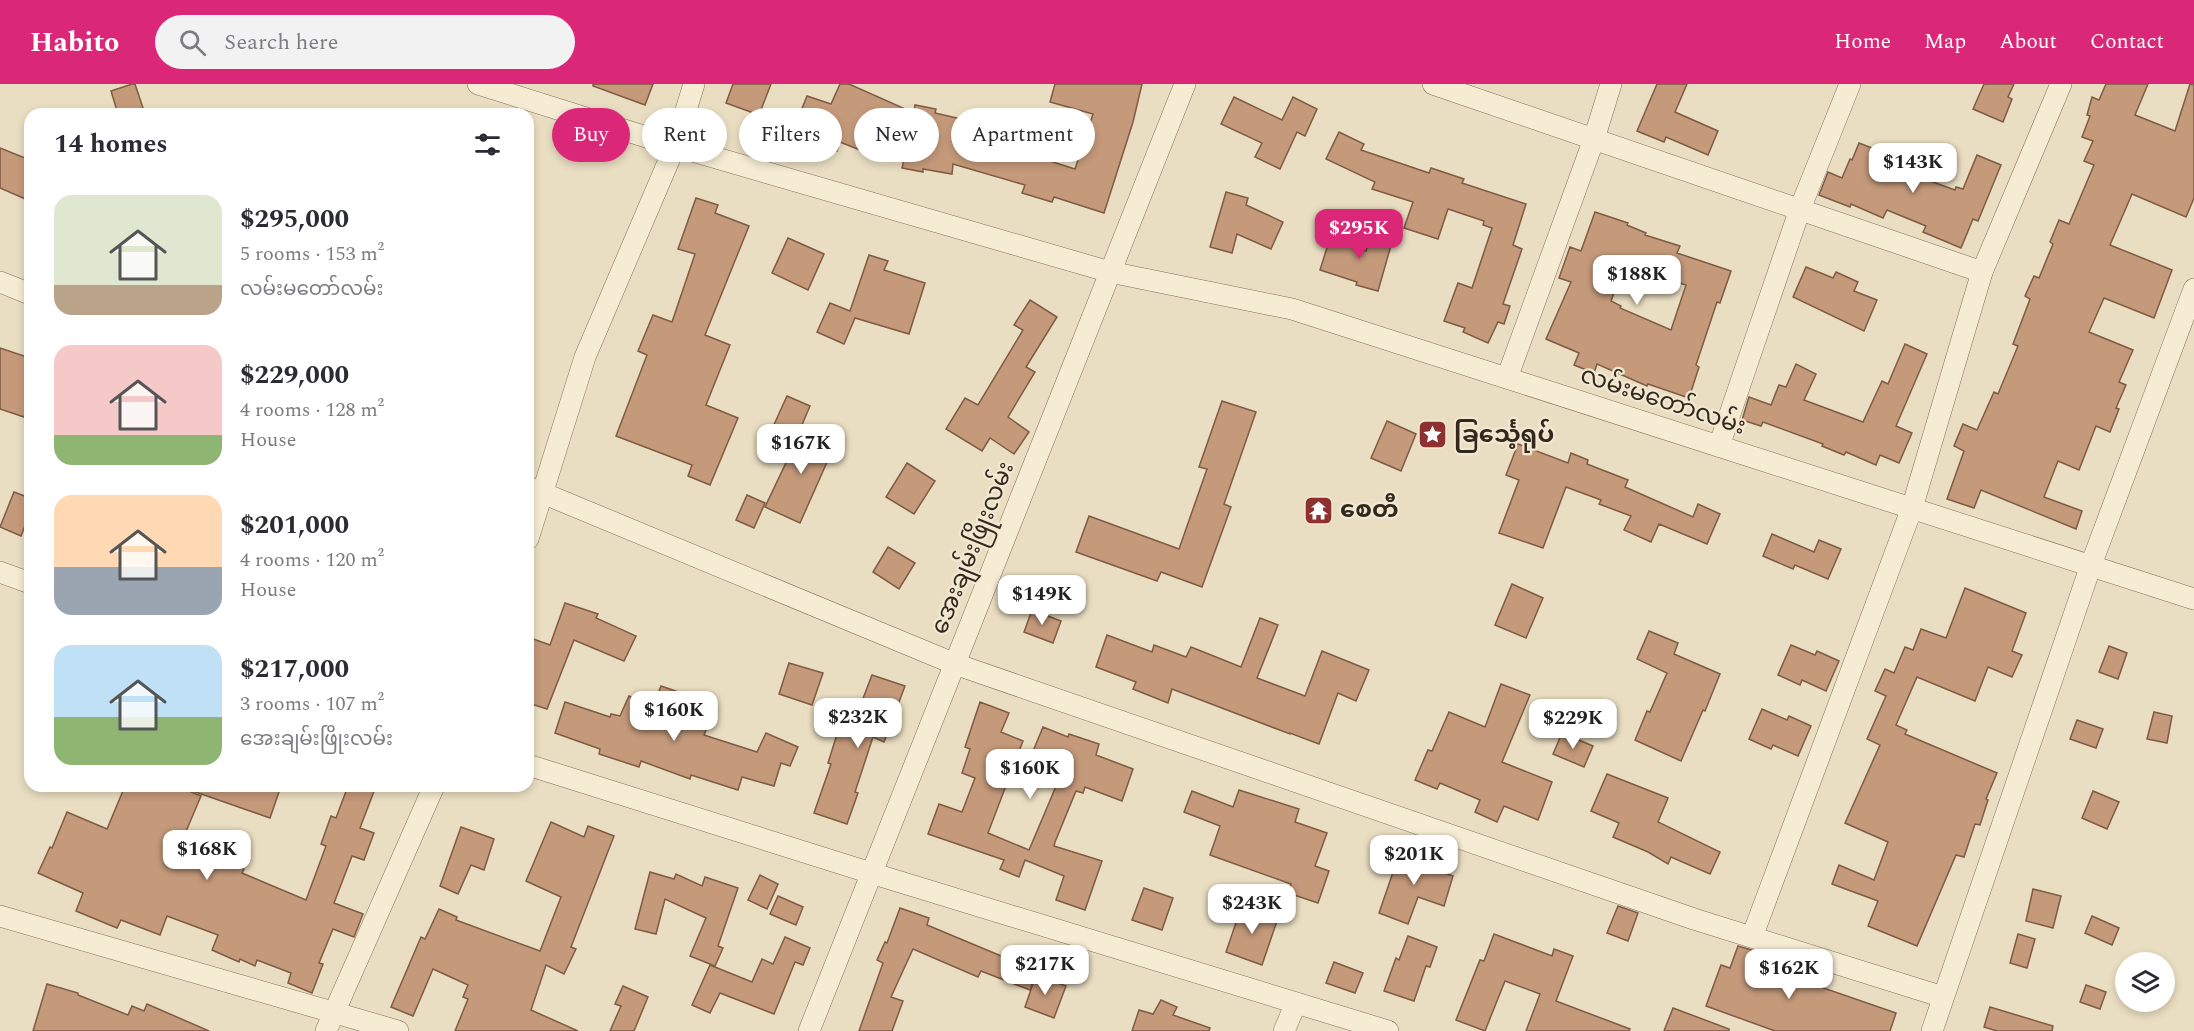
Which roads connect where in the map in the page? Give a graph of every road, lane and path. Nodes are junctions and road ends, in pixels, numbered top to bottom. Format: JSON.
{"nodes":[{"id":1,"x":478,"y":84,"type":"edge"},
{"id":2,"x":694,"y":84,"type":"edge"},
{"id":3,"x":1185,"y":84,"type":"edge"},
{"id":4,"x":1433,"y":84,"type":"edge"},
{"id":5,"x":1611,"y":84,"type":"edge"},
{"id":6,"x":1850,"y":84,"type":"edge"},
{"id":7,"x":2061,"y":84,"type":"edge"},
{"id":8,"x":687,"y":108,"type":"edge"},
{"id":9,"x":642,"y":136,"type":"edge"},
{"id":10,"x":1594,"y":139,"type":"junction"},
{"id":11,"x":727,"y":161,"type":"edge"},
{"id":12,"x":668,"y":162,"type":"edge"},
{"id":13,"x":1800,"y":209,"type":"junction"},
{"id":14,"x":1110,"y":272,"type":"junction"},
{"id":15,"x":1982,"y":272,"type":"junction"},
{"id":16,"x":0,"y":282,"type":"edge"},
{"id":17,"x":2194,"y":289,"type":"edge"},
{"id":18,"x":24,"y":292,"type":"edge"},
{"id":19,"x":1507,"y":378,"type":"junction"},
{"id":20,"x":1719,"y":446,"type":"junction"},
{"id":21,"x":536,"y":490,"type":"edge"},
{"id":22,"x":1912,"y":508,"type":"junction"},
{"id":23,"x":2091,"y":565,"type":"junction"},
{"id":24,"x":0,"y":572,"type":"edge"},
{"id":25,"x":24,"y":581,"type":"edge"},
{"id":26,"x":2194,"y":599,"type":"edge"},
{"id":27,"x":955,"y":664,"type":"junction"},
{"id":28,"x":534,"y":767,"type":"edge"},
{"id":29,"x":431,"y":792,"type":"edge"},
{"id":30,"x":871,"y":873,"type":"junction"},
{"id":31,"x":0,"y":916,"type":"edge"},
{"id":32,"x":1752,"y":937,"type":"junction"},
{"id":33,"x":1943,"y":997,"type":"junction"},
{"id":34,"x":1296,"y":1003,"type":"junction"},
{"id":35,"x":329,"y":1022,"type":"edge"},
{"id":36,"x":398,"y":1031,"type":"edge"},
{"id":37,"x":809,"y":1031,"type":"edge"},
{"id":38,"x":1284,"y":1031,"type":"edge"},
{"id":39,"x":1388,"y":1031,"type":"edge"},
{"id":40,"x":1932,"y":1031,"type":"edge"}],
"edges":[{"from":1,"to":9,"type":"street","name":"လမ်းမတော်လမ်း"},
{"from":2,"to":8,"type":"street"},
{"from":3,"to":14,"type":"street","name":"အေးချမ်းဖြိုးလမ်း"},
{"from":4,"to":10,"type":"street"},
{"from":5,"to":10,"type":"street"},
{"from":6,"to":13,"type":"street"},
{"from":7,"to":15,"type":"street"},
{"from":10,"to":13,"type":"street"},
{"from":10,"to":19,"type":"street"},
{"from":11,"to":14,"type":"street","name":"လမ်းမတော်လမ်း"},
{"from":12,"to":21,"type":"street"},
{"from":13,"to":15,"type":"street"},
{"from":13,"to":20,"type":"street"},
{"from":14,"to":19,"type":"street","name":"လမ်းမတော်လမ်း"},
{"from":14,"to":27,"type":"street","name":"အေးချမ်းဖြိုးလမ်း"},
{"from":15,"to":22,"type":"street"},
{"from":16,"to":18,"type":"street"},
{"from":17,"to":23,"type":"street"},
{"from":19,"to":20,"type":"street","name":"လမ်းမတော်လမ်း"},
{"from":20,"to":22,"type":"street","name":"လမ်းမတော်လမ်း"},
{"from":21,"to":27,"type":"street"},
{"from":22,"to":23,"type":"street","name":"လမ်းမတော်လမ်း"},
{"from":22,"to":32,"type":"street"},
{"from":23,"to":26,"type":"street","name":"လမ်းမတော်လမ်း"},
{"from":23,"to":33,"type":"street"},
{"from":24,"to":25,"type":"street"},
{"from":27,"to":30,"type":"street","name":"အေးချမ်းဖြိုးလမ်း"},
{"from":27,"to":32,"type":"street"},
{"from":28,"to":30,"type":"street"},
{"from":29,"to":35,"type":"street"},
{"from":30,"to":34,"type":"street"},
{"from":30,"to":37,"type":"street","name":"အေးချမ်းဖြိုးလမ်း"},
{"from":31,"to":35,"type":"street"},
{"from":32,"to":33,"type":"street"},
{"from":33,"to":40,"type":"street"},
{"from":34,"to":38,"type":"street"},
{"from":34,"to":39,"type":"street"},
{"from":35,"to":36,"type":"street"}]}
